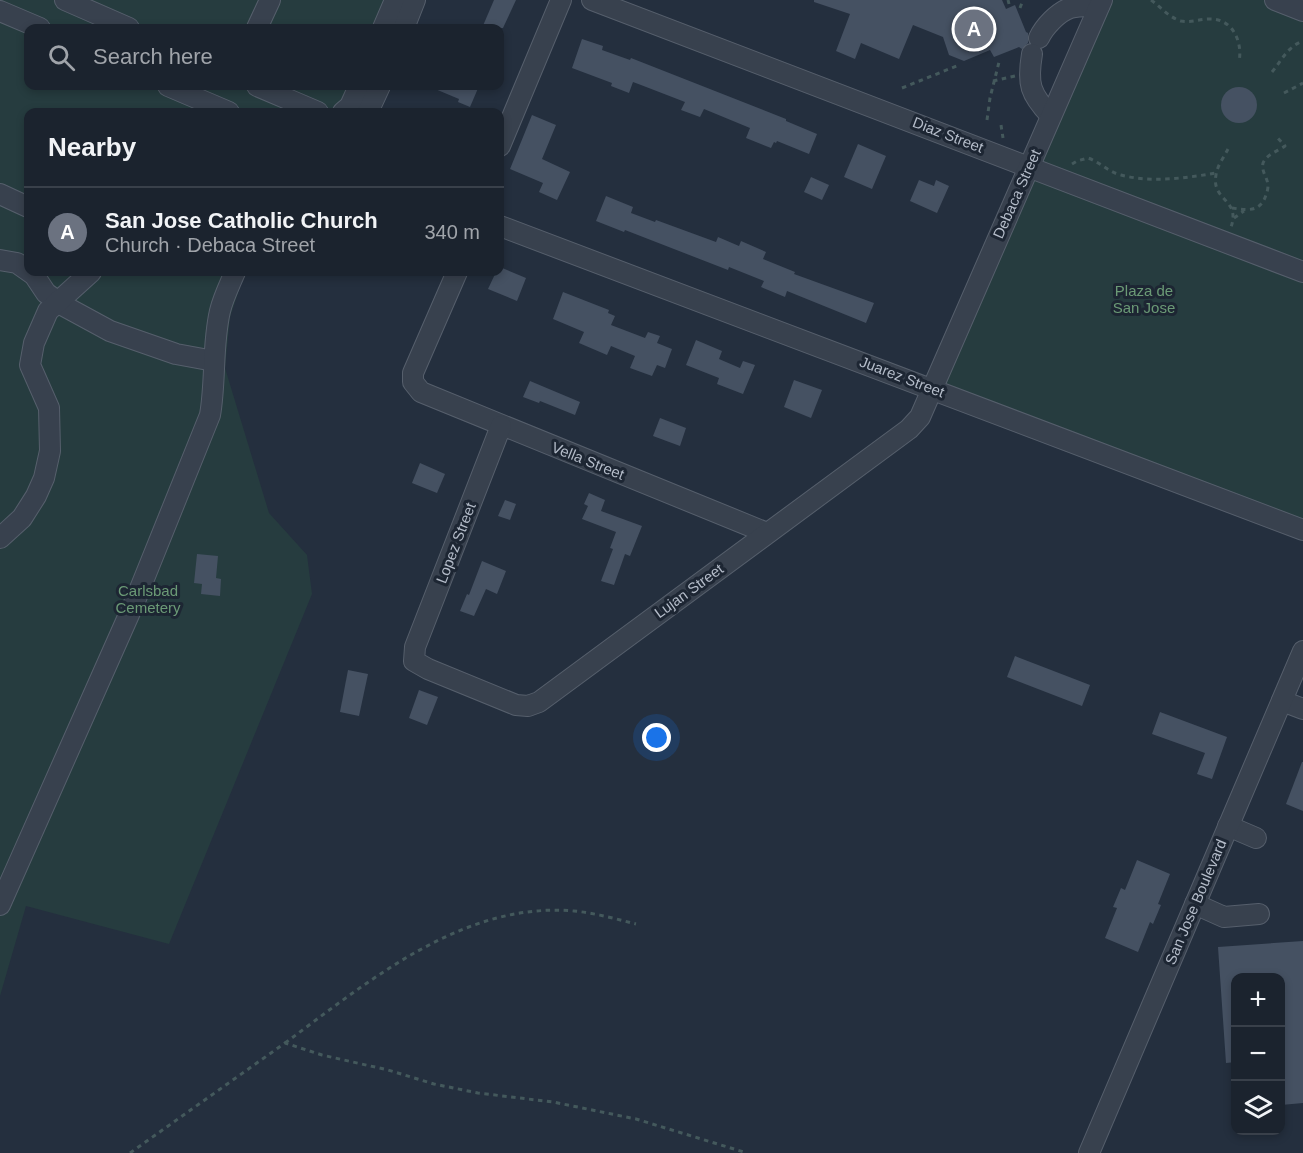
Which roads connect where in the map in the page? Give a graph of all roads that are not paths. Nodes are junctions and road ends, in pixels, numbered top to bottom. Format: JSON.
{"nodes":[{"id":1,"x":65,"y":0,"type":"edge"},
{"id":2,"x":270,"y":0,"type":"edge"},
{"id":3,"x":416,"y":0,"type":"edge"},
{"id":4,"x":561,"y":0,"type":"edge"},
{"id":5,"x":592,"y":0,"type":"edge"},
{"id":6,"x":1275,"y":0,"type":"edge"},
{"id":7,"x":389,"y":2,"type":"edge"},
{"id":8,"x":1100,"y":3,"type":"edge"},
{"id":9,"x":0,"y":11,"type":"edge"},
{"id":10,"x":1303,"y":11,"type":"edge"},
{"id":11,"x":31,"y":24,"type":"edge"},
{"id":12,"x":120,"y":24,"type":"edge"},
{"id":13,"x":259,"y":24,"type":"edge"},
{"id":14,"x":384,"y":24,"type":"edge"},
{"id":15,"x":406,"y":24,"type":"edge"},
{"id":16,"x":177,"y":90,"type":"edge"},
{"id":17,"x":266,"y":90,"type":"edge"},
{"id":18,"x":357,"y":90,"type":"edge"},
{"id":19,"x":378,"y":90,"type":"edge"},
{"id":20,"x":220,"y":108,"type":"edge"},
{"id":21,"x":309,"y":108,"type":"edge"},
{"id":22,"x":348,"y":108,"type":"edge"},
{"id":23,"x":370,"y":108,"type":"edge"},
{"id":24,"x":1051,"y":116,"type":"junction"},
{"id":25,"x":504,"y":136,"type":"edge"},
{"id":26,"x":1029,"y":166,"type":"junction"},
{"id":27,"x":0,"y":194,"type":"edge"},
{"id":28,"x":24,"y":205,"type":"edge"},
{"id":29,"x":504,"y":228,"type":"edge"},
{"id":30,"x":0,"y":260,"type":"edge"},
{"id":31,"x":24,"y":268,"type":"edge"},
{"id":32,"x":1303,"y":272,"type":"edge"},
{"id":33,"x":35,"y":276,"type":"edge"},
{"id":34,"x":86,"y":276,"type":"edge"},
{"id":35,"x":233,"y":276,"type":"edge"},
{"id":36,"x":455,"y":276,"type":"edge"},
{"id":37,"x":57,"y":301,"type":"junction"},
{"id":38,"x":214,"y":362,"type":"junction"},
{"id":39,"x":932,"y":389,"type":"junction"},
{"id":40,"x":501,"y":426,"type":"junction"},
{"id":41,"x":1303,"y":530,"type":"edge"},
{"id":42,"x":767,"y":533,"type":"junction"},
{"id":43,"x":0,"y":538,"type":"edge"},
{"id":44,"x":1303,"y":651,"type":"edge"},
{"id":45,"x":414,"y":661,"type":"joint"},
{"id":46,"x":1282,"y":701,"type":"junction"},
{"id":47,"x":1303,"y":710,"type":"edge"},
{"id":48,"x":1228,"y":826,"type":"junction"},
{"id":49,"x":1256,"y":838,"type":"dead end"},
{"id":50,"x":1195,"y":904,"type":"junction"},
{"id":51,"x":0,"y":905,"type":"edge"},
{"id":52,"x":1259,"y":914,"type":"dead end"},
{"id":53,"x":1089,"y":1153,"type":"edge"}],
"edges":[{"from":1,"to":12,"type":"street"},
{"from":2,"to":13,"type":"street"},
{"from":3,"to":15,"type":"street"},
{"from":4,"to":25,"type":"street"},
{"from":5,"to":26,"type":"street","name":"Diaz Street"},
{"from":6,"to":10,"type":"street"},
{"from":7,"to":14,"type":"street"},
{"from":8,"to":24,"type":"street","name":"Debaca Street"},
{"from":8,"to":24,"type":"street"},
{"from":9,"to":11,"type":"street"},
{"from":16,"to":20,"type":"street"},
{"from":17,"to":21,"type":"street"},
{"from":18,"to":22,"type":"street"},
{"from":19,"to":23,"type":"street"},
{"from":24,"to":26,"type":"street","name":"Debaca Street"},
{"from":26,"to":32,"type":"street","name":"Diaz Street"},
{"from":26,"to":39,"type":"street","name":"Debaca Street"},
{"from":27,"to":28,"type":"street"},
{"from":29,"to":39,"type":"street","name":"Juarez Street"},
{"from":30,"to":31,"type":"street"},
{"from":33,"to":37,"type":"street"},
{"from":34,"to":37,"type":"street"},
{"from":35,"to":38,"type":"street"},
{"from":36,"to":40,"type":"street","name":"Vella Street"},
{"from":37,"to":38,"type":"street"},
{"from":37,"to":43,"type":"street"},
{"from":38,"to":51,"type":"street"},
{"from":39,"to":41,"type":"street","name":"Juarez Street"},
{"from":39,"to":42,"type":"street","name":"Lujan Street"},
{"from":40,"to":42,"type":"street","name":"Vella Street"},
{"from":40,"to":45,"type":"street","name":"Lopez Street"},
{"from":42,"to":45,"type":"street","name":"Lujan Street"},
{"from":44,"to":46,"type":"street","name":"San Jose Boulevard"},
{"from":46,"to":47,"type":"street"},
{"from":46,"to":48,"type":"street","name":"San Jose Boulevard"},
{"from":48,"to":49,"type":"street"},
{"from":48,"to":50,"type":"street","name":"San Jose Boulevard"},
{"from":50,"to":52,"type":"street"},
{"from":50,"to":53,"type":"street","name":"San Jose Boulevard"}]}
